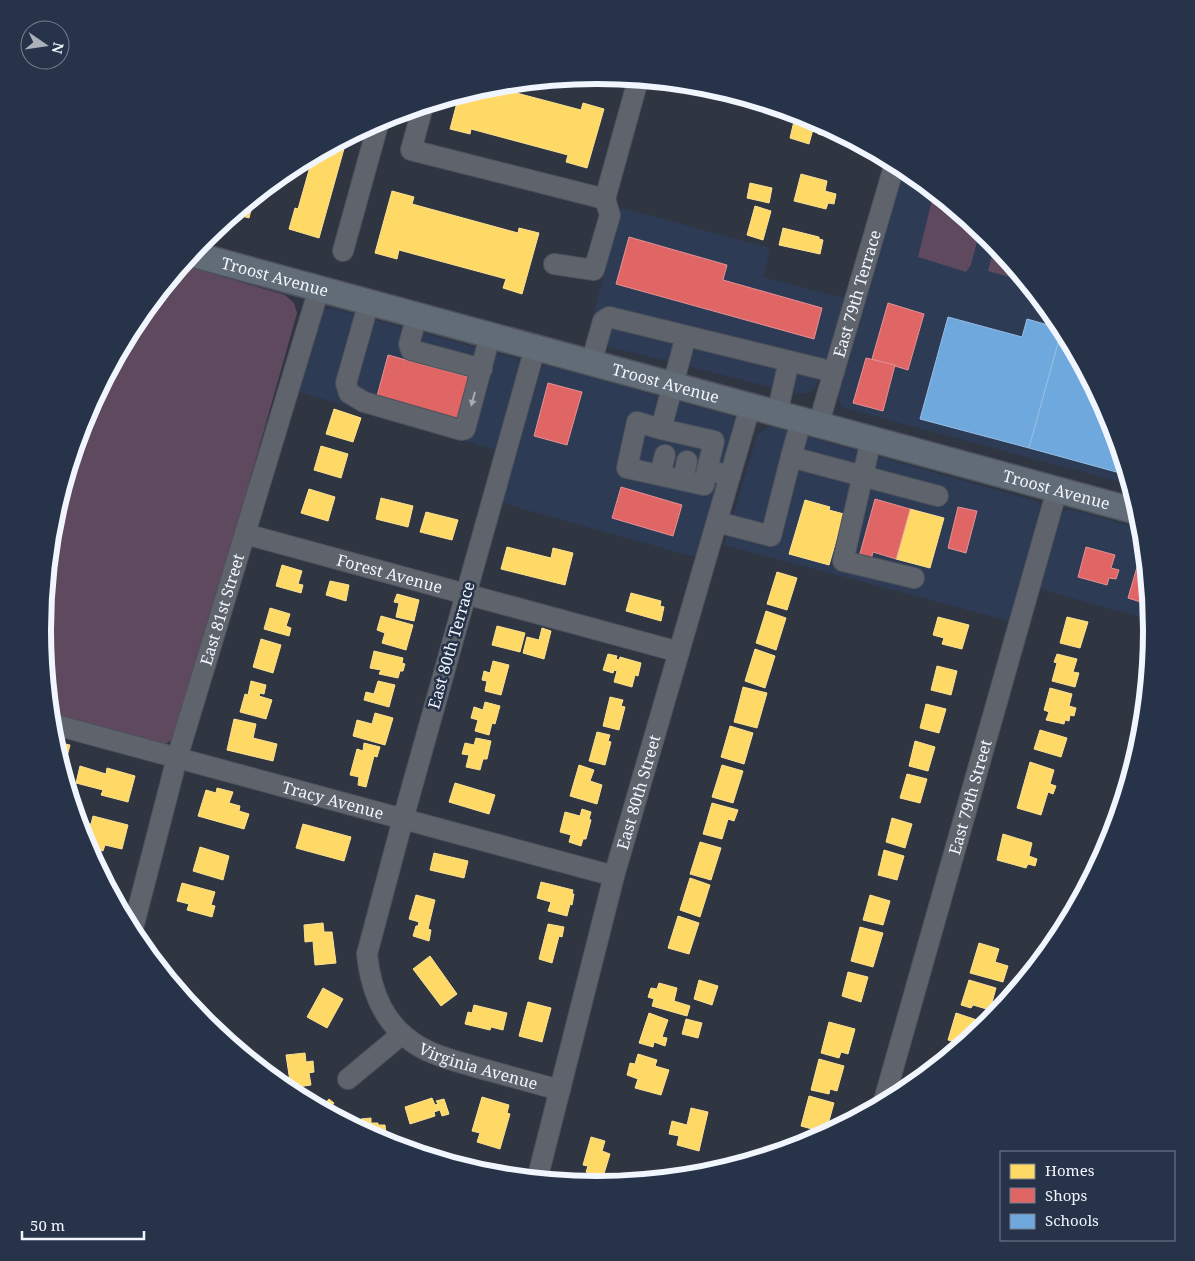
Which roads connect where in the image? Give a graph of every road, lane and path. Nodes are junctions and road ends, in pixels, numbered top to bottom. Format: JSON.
{"nodes":[{"id":1,"x":637,"y":85,"type":"edge"},
{"id":2,"x":421,"y":113,"type":"edge"},
{"id":3,"x":376,"y":132,"type":"edge"},
{"id":4,"x":893,"y":171,"type":"edge"},
{"id":5,"x":605,"y":199,"type":"junction"},
{"id":6,"x":343,"y":251,"type":"dead end"},
{"id":7,"x":200,"y":256,"type":"edge"},
{"id":8,"x":554,"y":264,"type":"dead end"},
{"id":9,"x":319,"y":289,"type":"junction"},
{"id":10,"x":369,"y":302,"type":"junction"},
{"id":11,"x":417,"y":316,"type":"junction"},
{"id":12,"x":490,"y":336,"type":"junction"},
{"id":13,"x":686,"y":336,"type":"junction"},
{"id":14,"x":535,"y":348,"type":"junction"},
{"id":15,"x":789,"y":361,"type":"junction"},
{"id":16,"x":591,"y":364,"type":"junction"},
{"id":17,"x":482,"y":369,"type":"junction"},
{"id":18,"x":834,"y":372,"type":"junction"},
{"id":19,"x":673,"y":386,"type":"junction"},
{"id":20,"x":750,"y":408,"type":"junction"},
{"id":21,"x":777,"y":414,"type":"junction"},
{"id":22,"x":810,"y":423,"type":"junction"},
{"id":23,"x":667,"y":438,"type":"junction"},
{"id":24,"x":871,"y":440,"type":"junction"},
{"id":25,"x":688,"y":455,"type":"junction"},
{"id":26,"x":791,"y":457,"type":"junction"},
{"id":27,"x":707,"y":470,"type":"junction"},
{"id":28,"x":660,"y":475,"type":"junction"},
{"id":29,"x":730,"y":476,"type":"junction"},
{"id":30,"x":862,"y":476,"type":"junction"},
{"id":31,"x":1057,"y":490,"type":"junction"},
{"id":32,"x":938,"y":496,"type":"dead end"},
{"id":33,"x":1130,"y":510,"type":"edge"},
{"id":34,"x":717,"y":522,"type":"junction"},
{"id":35,"x":245,"y":534,"type":"junction"},
{"id":36,"x":914,"y":578,"type":"dead end"},
{"id":37,"x":466,"y":594,"type":"junction"},
{"id":38,"x":679,"y":652,"type":"junction"},
{"id":39,"x":60,"y":726,"type":"edge"},
{"id":40,"x":177,"y":758,"type":"junction"},
{"id":41,"x":403,"y":819,"type":"junction"},
{"id":42,"x":614,"y":876,"type":"junction"},
{"id":43,"x":135,"y":921,"type":"edge"},
{"id":44,"x":370,"y":943,"type":"joint"},
{"id":45,"x":402,"y":1034,"type":"junction"},
{"id":46,"x":348,"y":1079,"type":"dead end"},
{"id":47,"x":560,"y":1090,"type":"junction"},
{"id":48,"x":886,"y":1095,"type":"edge"},
{"id":49,"x":539,"y":1173,"type":"edge"}],
"edges":[{"from":1,"to":5,"type":"street"},
{"from":2,"to":5,"type":"street"},
{"from":3,"to":6,"type":"street"},
{"from":4,"to":18,"type":"street","name":"East 79th Terrace"},
{"from":5,"to":8,"type":"street"},
{"from":7,"to":9,"type":"main road","name":"Troost Avenue"},
{"from":9,"to":10,"type":"main road","name":"Troost Avenue"},
{"from":9,"to":35,"type":"street","name":"East 81st Street"},
{"from":10,"to":11,"type":"main road","name":"Troost Avenue"},
{"from":17,"to":10,"type":"street","one_way":true},
{"from":11,"to":12,"type":"main road","name":"Troost Avenue"},
{"from":11,"to":17,"type":"street"},
{"from":12,"to":14,"type":"main road","name":"Troost Avenue"},
{"from":12,"to":17,"type":"street"},
{"from":13,"to":15,"type":"street"},
{"from":13,"to":16,"type":"street"},
{"from":13,"to":19,"type":"street"},
{"from":14,"to":16,"type":"main road","name":"Troost Avenue"},
{"from":14,"to":37,"type":"street","name":"East 80th Terrace"},
{"from":15,"to":18,"type":"street"},
{"from":15,"to":21,"type":"street"},
{"from":16,"to":19,"type":"main road","name":"Troost Avenue"},
{"from":18,"to":22,"type":"street","name":"East 79th Terrace"},
{"from":19,"to":20,"type":"main road","name":"Troost Avenue"},
{"from":19,"to":23,"type":"street"},
{"from":20,"to":21,"type":"main road","name":"Troost Avenue"},
{"from":20,"to":29,"type":"street","name":"East 80th Street"},
{"from":21,"to":22,"type":"main road","name":"Troost Avenue"},
{"from":22,"to":24,"type":"main road","name":"Troost Avenue"},
{"from":22,"to":26,"type":"street","name":"East 79th Terrace"},
{"from":23,"to":25,"type":"street"},
{"from":23,"to":28,"type":"street"},
{"from":23,"to":28,"type":"street"},
{"from":24,"to":30,"type":"street"},
{"from":24,"to":31,"type":"main road","name":"Troost Avenue"},
{"from":25,"to":27,"type":"street"},
{"from":25,"to":27,"type":"street"},
{"from":25,"to":28,"type":"street"},
{"from":26,"to":30,"type":"street"},
{"from":26,"to":34,"type":"street","name":"East 79th Terrace"},
{"from":27,"to":29,"type":"street"},
{"from":29,"to":34,"type":"street","name":"East 80th Street"},
{"from":30,"to":32,"type":"street"},
{"from":30,"to":36,"type":"street"},
{"from":31,"to":33,"type":"main road","name":"Troost Avenue"},
{"from":31,"to":48,"type":"street","name":"East 79th Street"},
{"from":34,"to":38,"type":"street","name":"East 80th Street"},
{"from":35,"to":37,"type":"street","name":"Forest Avenue"},
{"from":35,"to":40,"type":"street","name":"East 81st Street"},
{"from":37,"to":38,"type":"street","name":"Forest Avenue"},
{"from":37,"to":41,"type":"street","name":"East 80th Terrace"},
{"from":38,"to":42,"type":"street","name":"East 80th Street"},
{"from":39,"to":40,"type":"street","name":"Tracy Avenue"},
{"from":40,"to":41,"type":"street","name":"Tracy Avenue"},
{"from":40,"to":43,"type":"street","name":"East 81st Street"},
{"from":41,"to":42,"type":"street","name":"Tracy Avenue"},
{"from":41,"to":44,"type":"street","name":"East 80th Terrace"},
{"from":42,"to":47,"type":"street","name":"East 80th Street"},
{"from":44,"to":45,"type":"street","name":"Virginia Avenue"},
{"from":45,"to":46,"type":"street","name":"Virginia Avenue"},
{"from":45,"to":47,"type":"street","name":"Virginia Avenue"},
{"from":47,"to":49,"type":"street","name":"East 80th Street"}]}
